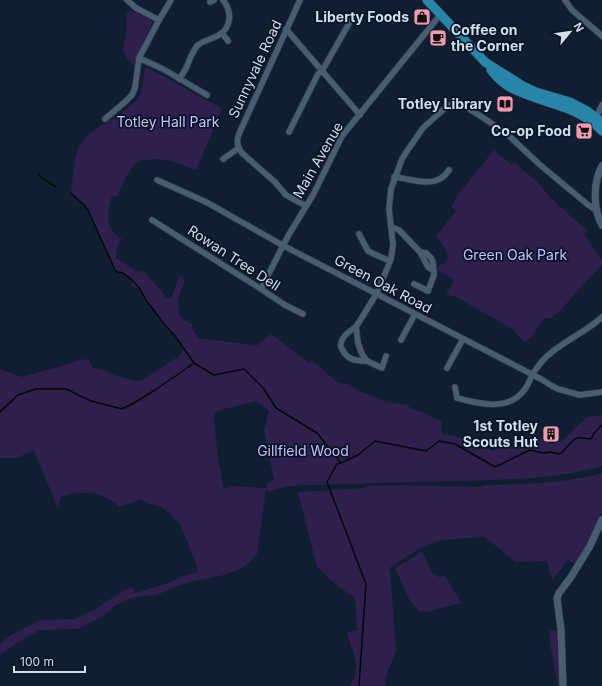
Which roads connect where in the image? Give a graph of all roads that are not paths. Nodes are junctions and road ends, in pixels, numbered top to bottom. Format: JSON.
{"nodes":[{"id":1,"x":127,"y":0,"type":"edge"},
{"id":2,"x":171,"y":0,"type":"edge"},
{"id":3,"x":223,"y":0,"type":"edge"},
{"id":4,"x":300,"y":0,"type":"edge"},
{"id":5,"x":427,"y":0,"type":"edge"},
{"id":6,"x":565,"y":0,"type":"edge"},
{"id":7,"x":440,"y":14,"type":"junction"},
{"id":8,"x":355,"y":17,"type":"dead end"},
{"id":9,"x":159,"y":20,"type":"junction"},
{"id":10,"x":286,"y":29,"type":"junction"},
{"id":11,"x":222,"y":33,"type":"junction"},
{"id":12,"x":602,"y":36,"type":"edge"},
{"id":13,"x":228,"y":41,"type":"dead end"},
{"id":14,"x":139,"y":58,"type":"junction"},
{"id":15,"x":322,"y":71,"type":"junction"},
{"id":16,"x":179,"y":79,"type":"junction"},
{"id":17,"x":207,"y":95,"type":"dead end"},
{"id":18,"x":602,"y":105,"type":"edge"},
{"id":19,"x":360,"y":115,"type":"junction"},
{"id":20,"x":105,"y":119,"type":"dead end"},
{"id":21,"x":597,"y":120,"type":"edge"},
{"id":22,"x":602,"y":131,"type":"edge"},
{"id":23,"x":289,"y":132,"type":"dead end"},
{"id":24,"x":239,"y":148,"type":"junction"},
{"id":25,"x":223,"y":159,"type":"dead end"},
{"id":26,"x":602,"y":166,"type":"edge"},
{"id":27,"x":449,"y":170,"type":"dead end"},
{"id":28,"x":394,"y":177,"type":"junction"},
{"id":29,"x":157,"y":180,"type":"dead end"},
{"id":30,"x":306,"y":206,"type":"junction"},
{"id":31,"x":597,"y":211,"type":"junction"},
{"id":32,"x":152,"y":220,"type":"dead end"},
{"id":33,"x":602,"y":225,"type":"edge"},
{"id":34,"x":391,"y":227,"type":"junction"},
{"id":35,"x":359,"y":234,"type":"dead end"},
{"id":36,"x":284,"y":246,"type":"junction"},
{"id":37,"x":390,"y":261,"type":"junction"},
{"id":38,"x":414,"y":284,"type":"dead end"},
{"id":39,"x":261,"y":289,"type":"junction"},
{"id":40,"x":377,"y":293,"type":"junction"},
{"id":41,"x":303,"y":314,"type":"dead end"},
{"id":42,"x":415,"y":314,"type":"junction"},
{"id":43,"x":602,"y":317,"type":"edge"},
{"id":44,"x":356,"y":327,"type":"junction"},
{"id":45,"x":463,"y":339,"type":"junction"},
{"id":46,"x":401,"y":340,"type":"dead end"},
{"id":47,"x":386,"y":356,"type":"dead end"},
{"id":48,"x":367,"y":361,"type":"junction"},
{"id":49,"x":447,"y":368,"type":"dead end"},
{"id":50,"x":532,"y":375,"type":"junction"},
{"id":51,"x":455,"y":387,"type":"dead end"},
{"id":52,"x":602,"y":392,"type":"edge"},
{"id":53,"x":602,"y":520,"type":"edge"},
{"id":54,"x":563,"y":686,"type":"edge"}],
"edges":[{"from":1,"to":9,"type":"street"},
{"from":2,"to":9,"type":"street"},
{"from":3,"to":11,"type":"street"},
{"from":4,"to":10,"type":"street","name":"Sunnyvale Road"},
{"from":5,"to":7,"type":"main road"},
{"from":6,"to":12,"type":"street"},
{"from":7,"to":19,"type":"street","name":"Main Avenue"},
{"from":7,"to":21,"type":"main road"},
{"from":8,"to":15,"type":"street"},
{"from":9,"to":14,"type":"street"},
{"from":10,"to":15,"type":"street"},
{"from":10,"to":24,"type":"street","name":"Sunnyvale Road"},
{"from":11,"to":13,"type":"street"},
{"from":11,"to":16,"type":"street"},
{"from":14,"to":16,"type":"street"},
{"from":14,"to":20,"type":"street"},
{"from":15,"to":19,"type":"street"},
{"from":15,"to":23,"type":"street"},
{"from":16,"to":17,"type":"street"},
{"from":18,"to":21,"type":"street"},
{"from":19,"to":30,"type":"street","name":"Main Avenue"},
{"from":21,"to":22,"type":"main road"},
{"from":24,"to":25,"type":"street"},
{"from":24,"to":30,"type":"street"},
{"from":26,"to":31,"type":"street"},
{"from":27,"to":28,"type":"street"},
{"from":28,"to":31,"type":"street"},
{"from":28,"to":34,"type":"street"},
{"from":29,"to":36,"type":"street","name":"Green Oak Road"},
{"from":30,"to":36,"type":"street","name":"Main Avenue"},
{"from":31,"to":33,"type":"street"},
{"from":32,"to":39,"type":"street","name":"Rowan Tree Dell"},
{"from":34,"to":37,"type":"street"},
{"from":34,"to":38,"type":"street"},
{"from":35,"to":37,"type":"street"},
{"from":36,"to":39,"type":"street","name":"Main Avenue"},
{"from":36,"to":40,"type":"street","name":"Green Oak Road"},
{"from":37,"to":40,"type":"street"},
{"from":39,"to":41,"type":"street","name":"Rowan Tree Dell"},
{"from":40,"to":42,"type":"street","name":"Green Oak Road"},
{"from":40,"to":44,"type":"street"},
{"from":42,"to":45,"type":"street","name":"Green Oak Road"},
{"from":42,"to":46,"type":"street"},
{"from":43,"to":50,"type":"street"},
{"from":44,"to":48,"type":"street"},
{"from":44,"to":48,"type":"street"},
{"from":45,"to":49,"type":"street"},
{"from":45,"to":50,"type":"street","name":"Green Oak Road"},
{"from":47,"to":48,"type":"street"},
{"from":50,"to":51,"type":"street"},
{"from":50,"to":52,"type":"street","name":"Green Oak Road"},
{"from":53,"to":54,"type":"street"}]}
